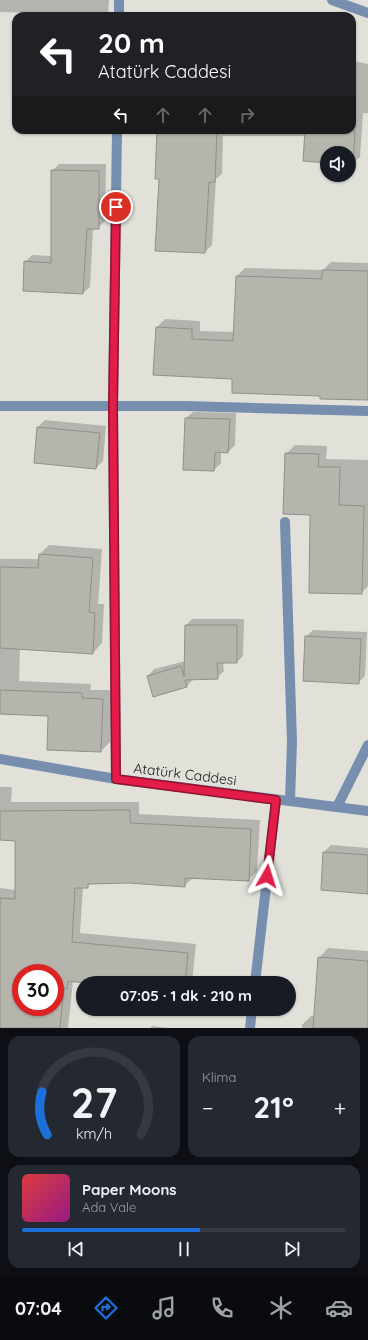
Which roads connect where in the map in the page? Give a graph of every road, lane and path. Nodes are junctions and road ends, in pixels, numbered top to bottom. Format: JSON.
{"nodes":[{"id":1,"x":119,"y":0,"type":"edge"},
{"id":2,"x":332,"y":0,"type":"edge"},
{"id":3,"x":118,"y":12,"type":"edge"},
{"id":4,"x":368,"y":13,"type":"edge"},
{"id":5,"x":117,"y":134,"type":"edge"},
{"id":6,"x":0,"y":406,"type":"edge"},
{"id":7,"x":113,"y":406,"type":"junction"},
{"id":8,"x":368,"y":411,"type":"edge"},
{"id":9,"x":285,"y":522,"type":"dead end"},
{"id":10,"x":368,"y":746,"type":"edge"},
{"id":11,"x":0,"y":759,"type":"edge"},
{"id":12,"x":116,"y":779,"type":"junction"},
{"id":13,"x":276,"y":800,"type":"junction"},
{"id":14,"x":290,"y":801,"type":"junction"},
{"id":15,"x":337,"y":807,"type":"junction"},
{"id":16,"x":368,"y":811,"type":"edge"},
{"id":17,"x":256,"y":976,"type":"edge"},
{"id":18,"x":251,"y":1016,"type":"edge"},
{"id":19,"x":250,"y":1028,"type":"edge"}],
"edges":[{"from":1,"to":3,"type":"street"},
{"from":2,"to":4,"type":"street"},
{"from":5,"to":7,"type":"street"},
{"from":6,"to":7,"type":"street"},
{"from":7,"to":8,"type":"street"},
{"from":7,"to":12,"type":"street"},
{"from":9,"to":14,"type":"street"},
{"from":10,"to":15,"type":"street"},
{"from":11,"to":12,"type":"street","name":"Atatürk Caddesi"},
{"from":12,"to":13,"type":"street","name":"Atatürk Caddesi"},
{"from":13,"to":14,"type":"street","name":"Atatürk Caddesi"},
{"from":13,"to":17,"type":"street"},
{"from":14,"to":15,"type":"street","name":"Atatürk Caddesi"},
{"from":15,"to":16,"type":"street","name":"Atatürk Caddesi"},
{"from":18,"to":19,"type":"street"}]}
